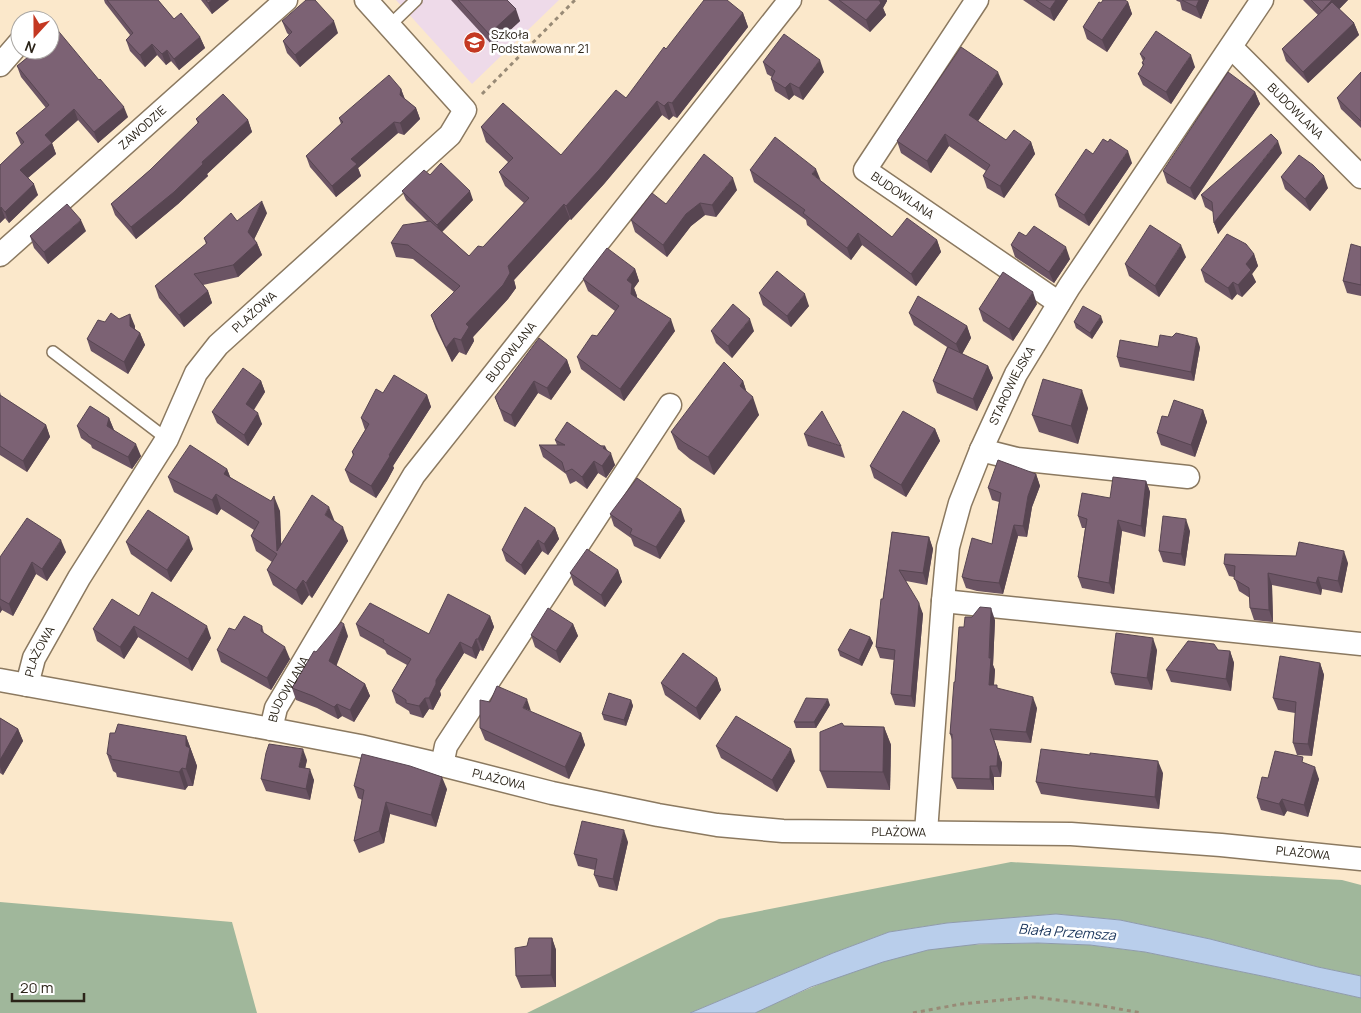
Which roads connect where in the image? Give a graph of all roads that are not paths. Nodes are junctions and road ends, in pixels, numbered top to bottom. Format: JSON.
{"nodes":[{"id":1,"x":286,"y":0,"type":"edge"},
{"id":2,"x":366,"y":0,"type":"edge"},
{"id":3,"x":416,"y":0,"type":"edge"},
{"id":4,"x":790,"y":0,"type":"edge"},
{"id":5,"x":977,"y":0,"type":"edge"},
{"id":6,"x":1262,"y":0,"type":"edge"},
{"id":7,"x":389,"y":26,"type":"junction"},
{"id":8,"x":1231,"y":47,"type":"junction"},
{"id":9,"x":10,"y":54,"type":"edge"},
{"id":10,"x":0,"y":65,"type":"edge"},
{"id":11,"x":1361,"y":177,"type":"edge"},
{"id":12,"x":0,"y":255,"type":"edge"},
{"id":13,"x":1059,"y":304,"type":"junction"},
{"id":14,"x":52,"y":352,"type":"dead end"},
{"id":15,"x":670,"y":405,"type":"dead end"},
{"id":16,"x":167,"y":439,"type":"junction"},
{"id":17,"x":982,"y":450,"type":"junction"},
{"id":18,"x":1188,"y":478,"type":"dead end"},
{"id":19,"x":942,"y":601,"type":"junction"},
{"id":20,"x":1361,"y":644,"type":"edge"},
{"id":21,"x":0,"y":680,"type":"edge"},
{"id":22,"x":26,"y":685,"type":"junction"},
{"id":23,"x":271,"y":729,"type":"junction"},
{"id":24,"x":442,"y":765,"type":"junction"},
{"id":25,"x":926,"y":832,"type":"junction"},
{"id":26,"x":1361,"y":859,"type":"edge"}],
"edges":[{"from":1,"to":12,"type":"street","name":"ZAWODZIE"},
{"from":2,"to":7,"type":"street"},
{"from":3,"to":7,"type":"lane"},
{"from":4,"to":23,"type":"street","name":"BUDOWLANA"},
{"from":5,"to":13,"type":"street","name":"BUDOWLANA"},
{"from":6,"to":8,"type":"street","name":"STAROWIEJSKA"},
{"from":7,"to":16,"type":"street","name":"PLAŻOWA"},
{"from":8,"to":11,"type":"street","name":"BUDOWLANA"},
{"from":8,"to":13,"type":"street","name":"STAROWIEJSKA"},
{"from":9,"to":10,"type":"street"},
{"from":13,"to":17,"type":"street","name":"STAROWIEJSKA"},
{"from":14,"to":16,"type":"lane"},
{"from":15,"to":24,"type":"street"},
{"from":16,"to":22,"type":"street","name":"PLAŻOWA"},
{"from":17,"to":18,"type":"street"},
{"from":17,"to":19,"type":"street","name":"STAROWIEJSKA"},
{"from":19,"to":20,"type":"street"},
{"from":19,"to":25,"type":"street","name":"STAROWIEJSKA"},
{"from":21,"to":22,"type":"street","name":"PLAŻOWA"},
{"from":22,"to":23,"type":"street","name":"PLAŻOWA"},
{"from":23,"to":24,"type":"street","name":"PLAŻOWA"},
{"from":24,"to":25,"type":"street","name":"PLAŻOWA"},
{"from":25,"to":26,"type":"street","name":"PLAŻOWA"}]}
